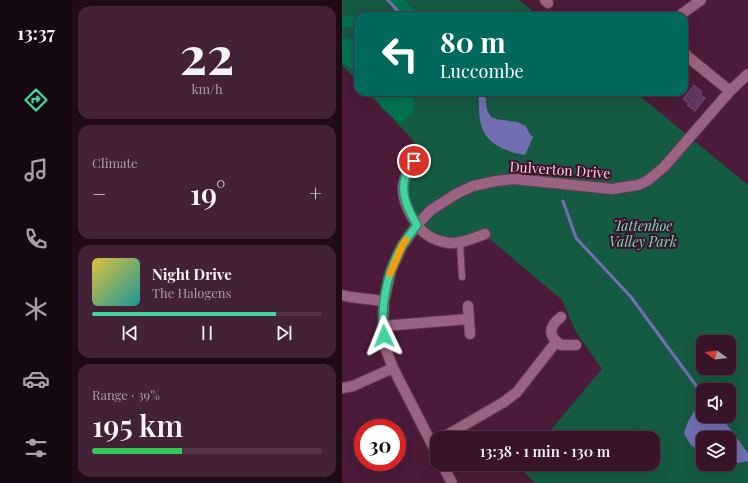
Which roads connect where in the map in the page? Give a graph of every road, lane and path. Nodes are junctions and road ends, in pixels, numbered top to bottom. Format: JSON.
{"nodes":[{"id":1,"x":701,"y":0,"type":"edge"},
{"id":2,"x":684,"y":12,"type":"edge"},
{"id":3,"x":688,"y":57,"type":"edge"},
{"id":4,"x":748,"y":74,"type":"edge"},
{"id":5,"x":730,"y":91,"type":"junction"},
{"id":6,"x":414,"y":161,"type":"dead end"},
{"id":7,"x":417,"y":225,"type":"junction"},
{"id":8,"x":485,"y":234,"type":"dead end"},
{"id":9,"x":460,"y":243,"type":"junction"},
{"id":10,"x":462,"y":277,"type":"dead end"},
{"id":11,"x":342,"y":295,"type":"edge"},
{"id":12,"x":384,"y":301,"type":"junction"},
{"id":13,"x":468,"y":306,"type":"dead end"},
{"id":14,"x":560,"y":317,"type":"dead end"},
{"id":15,"x":468,"y":319,"type":"junction"},
{"id":16,"x":382,"y":326,"type":"junction"},
{"id":17,"x":470,"y":334,"type":"dead end"},
{"id":18,"x":556,"y":342,"type":"junction"},
{"id":19,"x":576,"y":345,"type":"dead end"},
{"id":20,"x":393,"y":368,"type":"junction"},
{"id":21,"x":342,"y":388,"type":"edge"},
{"id":22,"x":454,"y":431,"type":"edge"},
{"id":23,"x":430,"y":435,"type":"edge"},
{"id":24,"x":446,"y":471,"type":"edge"},
{"id":25,"x":452,"y":483,"type":"edge"}],
"edges":[{"from":1,"to":2,"type":"street"},
{"from":3,"to":5,"type":"street"},
{"from":4,"to":5,"type":"street","name":"Dulverton Drive"},
{"from":5,"to":7,"type":"street","name":"Dulverton Drive"},
{"from":6,"to":7,"type":"street"},
{"from":7,"to":9,"type":"street"},
{"from":7,"to":12,"type":"street","name":"Dulverton Drive"},
{"from":8,"to":9,"type":"street"},
{"from":9,"to":10,"type":"lane"},
{"from":11,"to":12,"type":"street"},
{"from":12,"to":16,"type":"street","name":"Dulverton Drive"},
{"from":13,"to":15,"type":"street"},
{"from":14,"to":18,"type":"street"},
{"from":15,"to":16,"type":"street"},
{"from":15,"to":17,"type":"street"},
{"from":16,"to":20,"type":"street","name":"Dulverton Drive"},
{"from":18,"to":19,"type":"street"},
{"from":18,"to":22,"type":"street"},
{"from":20,"to":21,"type":"street"},
{"from":20,"to":23,"type":"street","name":"Dulverton Drive"},
{"from":24,"to":25,"type":"street"}]}
